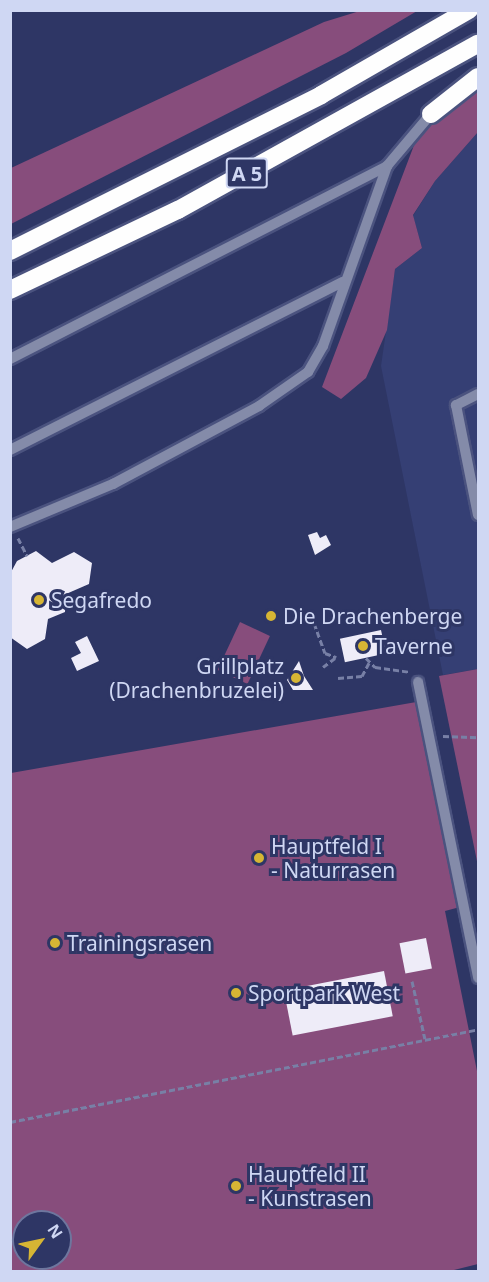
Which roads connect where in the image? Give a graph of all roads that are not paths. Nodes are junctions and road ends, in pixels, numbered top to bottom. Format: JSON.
{"nodes":[{"id":1,"x":469,"y":10,"type":"edge"},
{"id":2,"x":478,"y":44,"type":"edge"},
{"id":3,"x":478,"y":78,"type":"edge"},
{"id":4,"x":431,"y":114,"type":"joint"},
{"id":5,"x":387,"y":166,"type":"junction"},
{"id":6,"x":10,"y":251,"type":"edge"},
{"id":7,"x":343,"y":282,"type":"junction"},
{"id":8,"x":10,"y":290,"type":"edge"},
{"id":9,"x":10,"y":359,"type":"edge"},
{"id":10,"x":478,"y":394,"type":"edge"},
{"id":11,"x":10,"y":450,"type":"edge"},
{"id":12,"x":478,"y":515,"type":"edge"},
{"id":13,"x":11,"y":527,"type":"edge"},
{"id":14,"x":417,"y":679,"type":"road end"},
{"id":15,"x":478,"y":978,"type":"edge"}],
"edges":[{"from":1,"to":6,"type":"highway","number":"A 5"},
{"from":2,"to":8,"type":"highway","number":"A 5"},
{"from":3,"to":4,"type":"highway"},
{"from":4,"to":5,"type":"street"},
{"from":5,"to":7,"type":"street"},
{"from":5,"to":9,"type":"street"},
{"from":7,"to":11,"type":"street"},
{"from":7,"to":13,"type":"street"},
{"from":10,"to":12,"type":"street"},
{"from":14,"to":15,"type":"street"}]}
